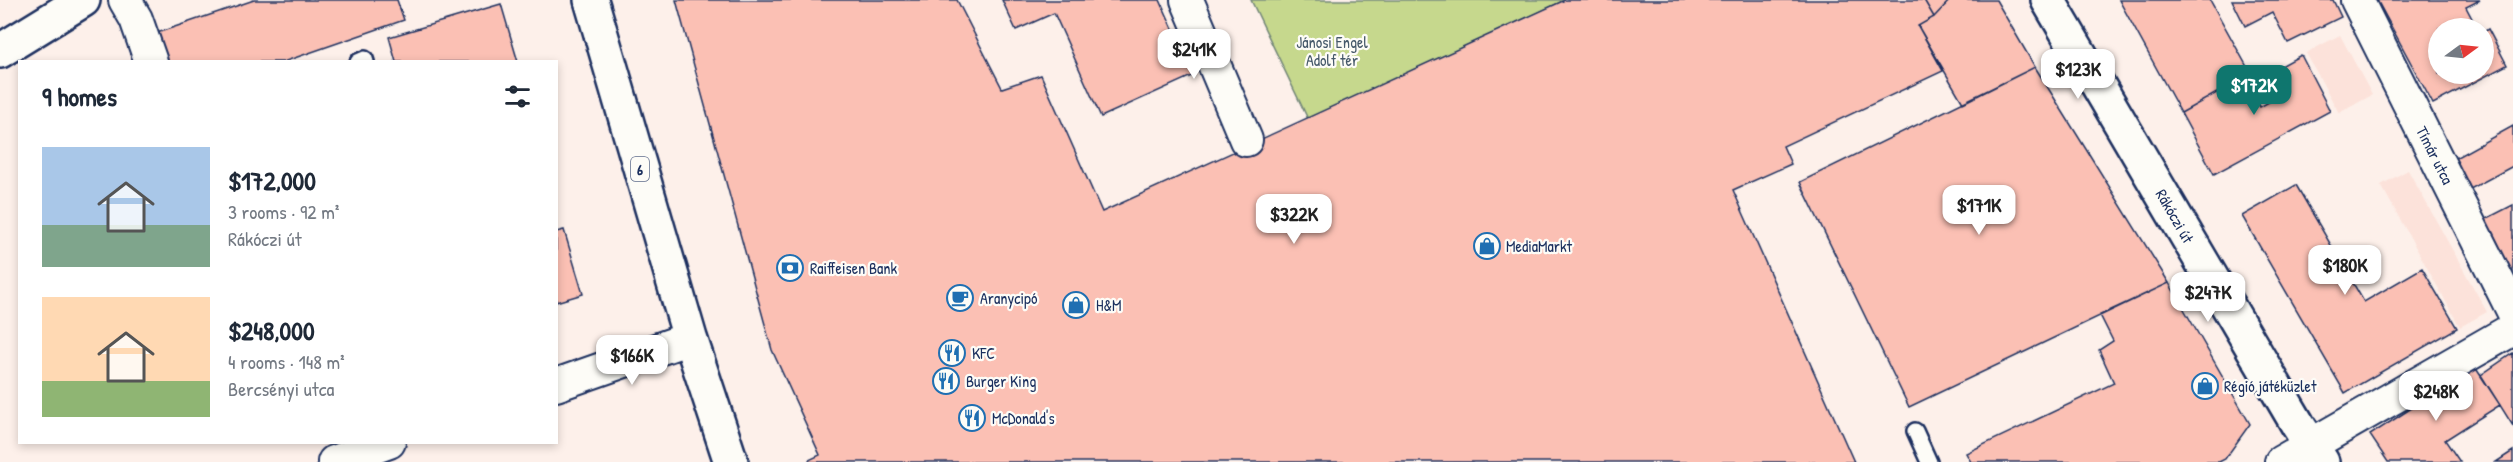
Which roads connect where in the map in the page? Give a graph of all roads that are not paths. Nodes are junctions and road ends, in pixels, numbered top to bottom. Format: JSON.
{"nodes":[{"id":1,"x":83,"y":0,"type":"edge"},
{"id":2,"x":125,"y":0,"type":"edge"},
{"id":3,"x":591,"y":0,"type":"edge"},
{"id":4,"x":1187,"y":0,"type":"edge"},
{"id":5,"x":2048,"y":0,"type":"edge"},
{"id":6,"x":2357,"y":0,"type":"edge"},
{"id":7,"x":0,"y":51,"type":"edge"},
{"id":8,"x":150,"y":60,"type":"edge"},
{"id":9,"x":1246,"y":140,"type":"dead end"},
{"id":10,"x":2513,"y":311,"type":"edge"},
{"id":11,"x":2513,"y":329,"type":"edge"},
{"id":12,"x":690,"y":338,"type":"junction"},
{"id":13,"x":558,"y":384,"type":"edge"},
{"id":14,"x":1915,"y":431,"type":"dead end"},
{"id":15,"x":381,"y":444,"type":"edge"},
{"id":16,"x":347,"y":453,"type":"edge"},
{"id":17,"x":2316,"y":453,"type":"edge"},
{"id":18,"x":731,"y":462,"type":"edge"},
{"id":19,"x":1929,"y":462,"type":"edge"},
{"id":20,"x":2280,"y":462,"type":"edge"}],
"edges":[{"from":1,"to":7,"type":"street"},
{"from":2,"to":8,"type":"street"},
{"from":3,"to":12,"type":"street","number":"6"},
{"from":4,"to":9,"type":"street"},
{"from":5,"to":17,"type":"street","name":"Rákóczi út"},
{"from":6,"to":10,"type":"street","name":"Tímár utca"},
{"from":11,"to":17,"type":"street"},
{"from":12,"to":13,"type":"street"},
{"from":12,"to":18,"type":"street","number":"6"},
{"from":14,"to":19,"type":"lane"},
{"from":15,"to":16,"type":"street"},
{"from":17,"to":20,"type":"street"}]}
